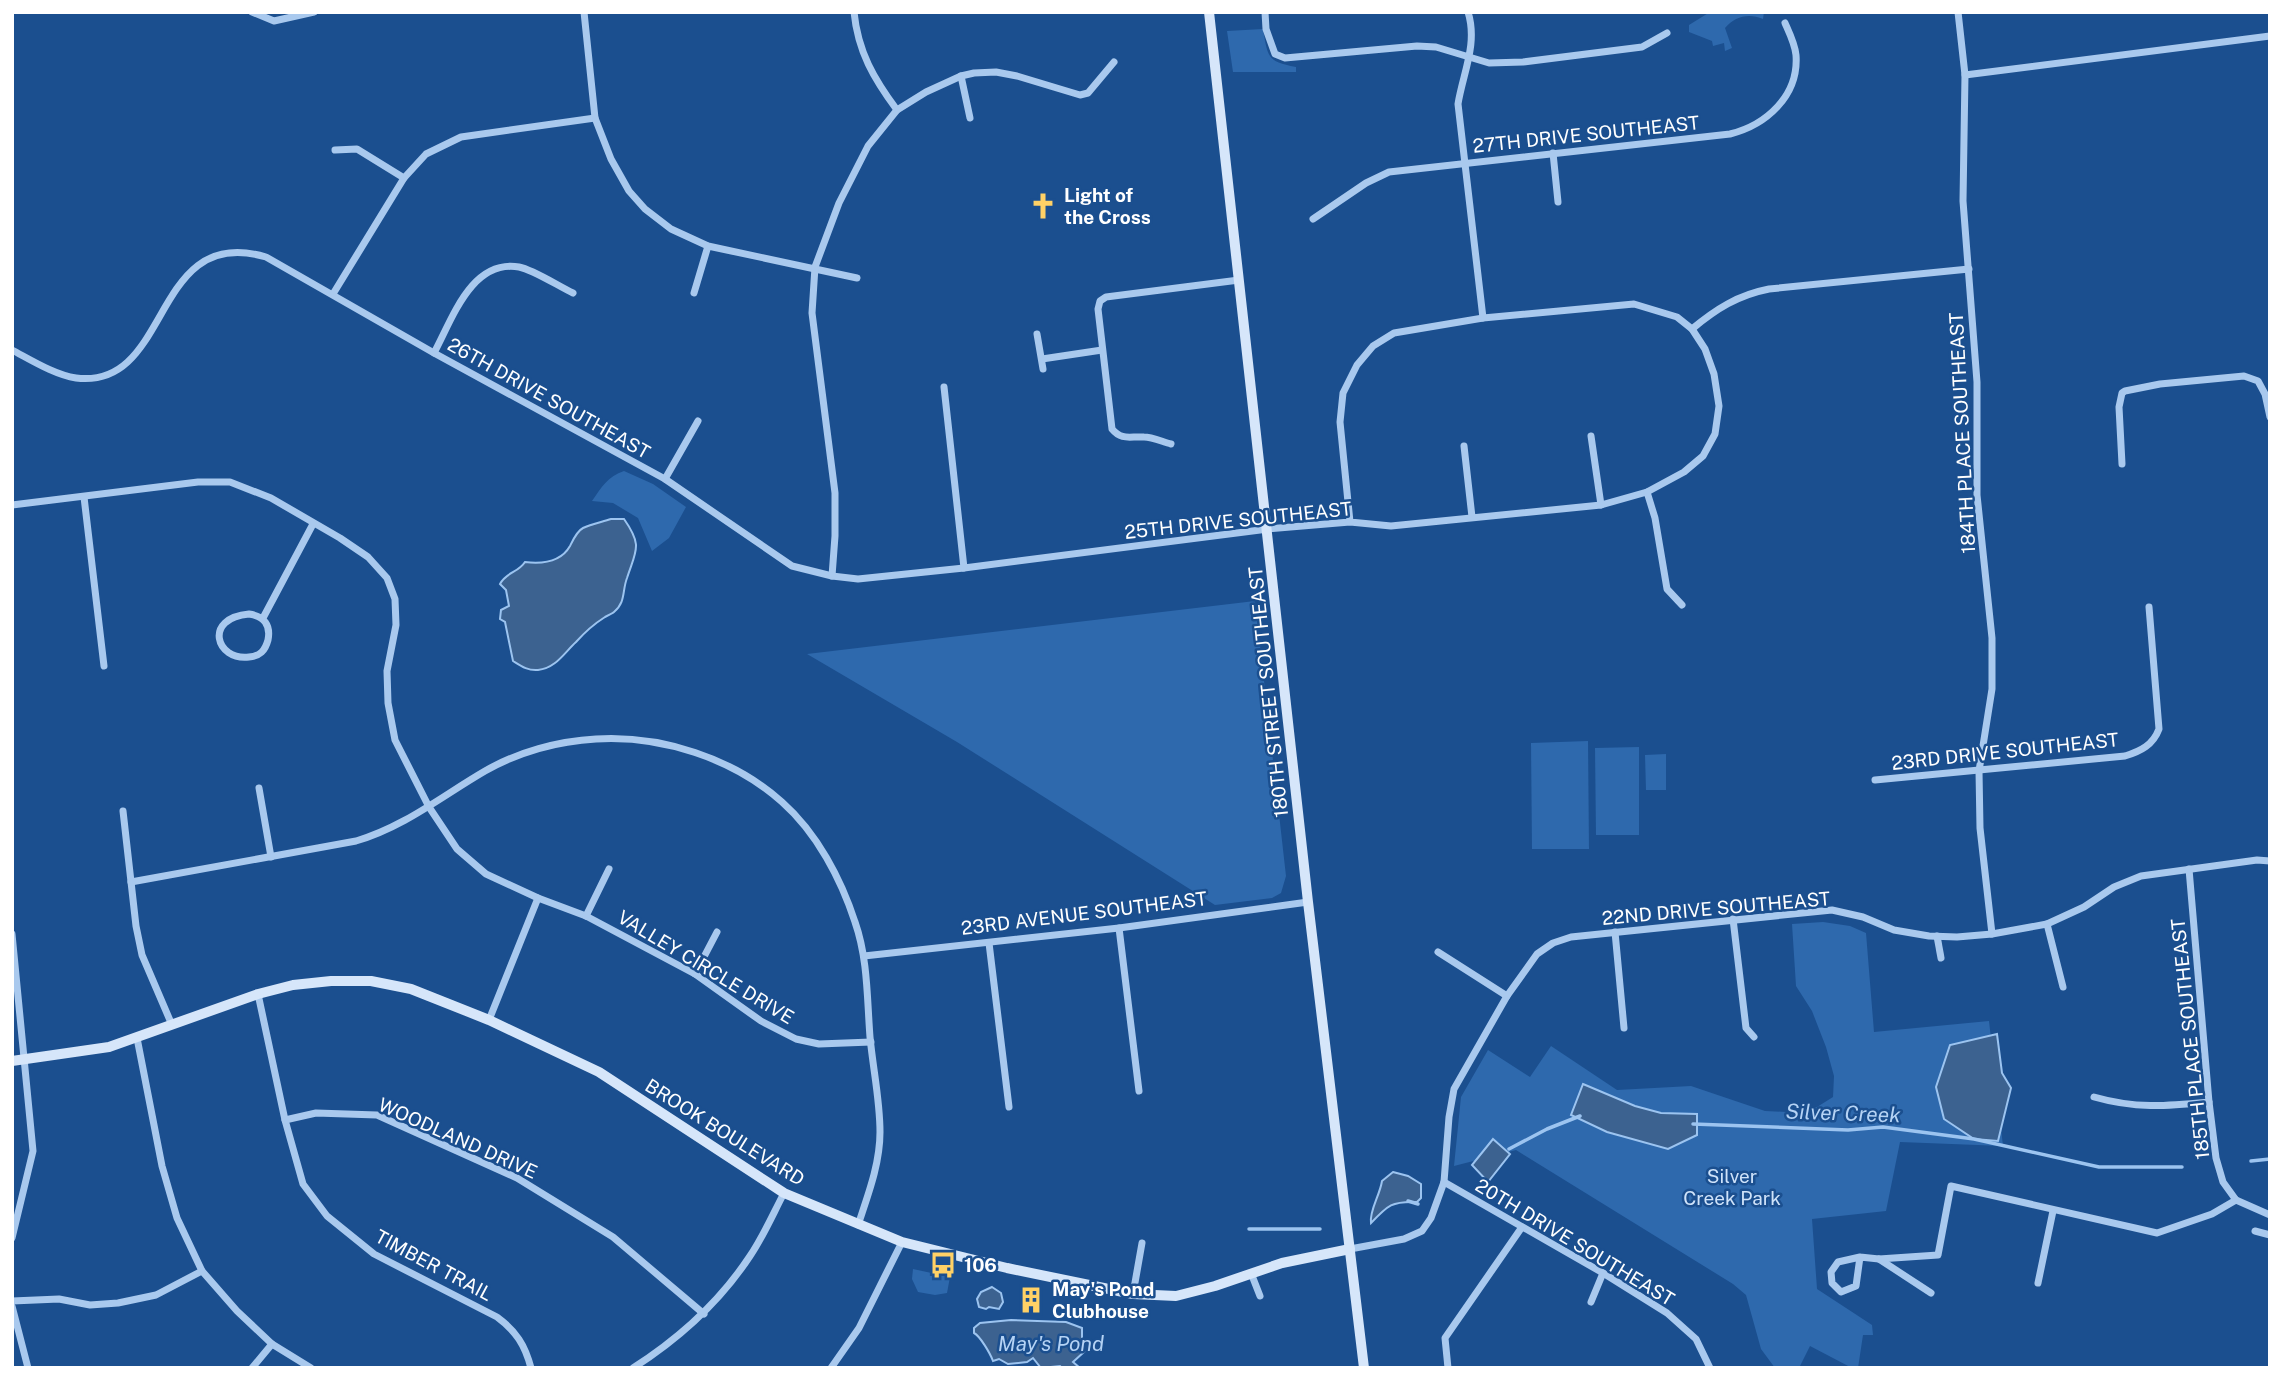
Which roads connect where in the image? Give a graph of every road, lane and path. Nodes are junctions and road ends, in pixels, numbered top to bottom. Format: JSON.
{"nodes":[{"id":1,"x":252,"y":12,"type":"edge"},
{"id":2,"x":314,"y":12,"type":"edge"},
{"id":3,"x":584,"y":12,"type":"edge"},
{"id":4,"x":854,"y":12,"type":"edge"},
{"id":5,"x":1209,"y":12,"type":"edge"},
{"id":6,"x":1265,"y":12,"type":"edge"},
{"id":7,"x":1468,"y":12,"type":"edge"},
{"id":8,"x":1958,"y":12,"type":"edge"},
{"id":9,"x":1785,"y":23,"type":"dead end"},
{"id":10,"x":1667,"y":33,"type":"dead end"},
{"id":11,"x":2270,"y":36,"type":"edge"},
{"id":12,"x":1470,"y":58,"type":"junction"},
{"id":13,"x":1114,"y":62,"type":"dead end"},
{"id":14,"x":1965,"y":75,"type":"junction"},
{"id":15,"x":961,"y":76,"type":"junction"},
{"id":16,"x":897,"y":110,"type":"junction"},
{"id":17,"x":595,"y":118,"type":"junction"},
{"id":18,"x":970,"y":118,"type":"dead end"},
{"id":19,"x":335,"y":150,"type":"dead end"},
{"id":20,"x":1553,"y":153,"type":"junction"},
{"id":21,"x":1465,"y":163,"type":"junction"},
{"id":22,"x":404,"y":178,"type":"junction"},
{"id":23,"x":1558,"y":202,"type":"dead end"},
{"id":24,"x":1313,"y":219,"type":"dead end"},
{"id":25,"x":708,"y":246,"type":"junction"},
{"id":26,"x":815,"y":267,"type":"junction"},
{"id":27,"x":1969,"y":269,"type":"junction"},
{"id":28,"x":858,"y":278,"type":"dead end"},
{"id":29,"x":1240,"y":280,"type":"junction"},
{"id":30,"x":573,"y":293,"type":"dead end"},
{"id":31,"x":694,"y":293,"type":"dead end"},
{"id":32,"x":333,"y":294,"type":"junction"},
{"id":33,"x":1483,"y":318,"type":"junction"},
{"id":34,"x":1692,"y":329,"type":"junction"},
{"id":35,"x":1037,"y":334,"type":"dead end"},
{"id":36,"x":1102,"y":349,"type":"junction"},
{"id":37,"x":13,"y":352,"type":"edge"},
{"id":38,"x":434,"y":353,"type":"junction"},
{"id":39,"x":1042,"y":359,"type":"junction"},
{"id":40,"x":1043,"y":369,"type":"dead end"},
{"id":41,"x":944,"y":387,"type":"dead end"},
{"id":42,"x":2270,"y":417,"type":"edge"},
{"id":43,"x":698,"y":421,"type":"dead end"},
{"id":44,"x":1591,"y":436,"type":"dead end"},
{"id":45,"x":1171,"y":444,"type":"dead end"},
{"id":46,"x":1464,"y":446,"type":"dead end"},
{"id":47,"x":2122,"y":464,"type":"dead end"},
{"id":48,"x":665,"y":479,"type":"junction"},
{"id":49,"x":1647,"y":492,"type":"junction"},
{"id":50,"x":84,"y":497,"type":"junction"},
{"id":51,"x":12,"y":505,"type":"edge"},
{"id":52,"x":1601,"y":505,"type":"junction"},
{"id":53,"x":1472,"y":517,"type":"junction"},
{"id":54,"x":1350,"y":522,"type":"junction"},
{"id":55,"x":313,"y":524,"type":"junction"},
{"id":56,"x":1268,"y":529,"type":"junction"},
{"id":57,"x":964,"y":568,"type":"junction"},
{"id":58,"x":832,"y":576,"type":"junction"},
{"id":59,"x":1682,"y":605,"type":"dead end"},
{"id":60,"x":2149,"y":607,"type":"dead end"},
{"id":61,"x":263,"y":618,"type":"junction"},
{"id":62,"x":104,"y":666,"type":"dead end"},
{"id":63,"x":1979,"y":771,"type":"junction"},
{"id":64,"x":1875,"y":780,"type":"dead end"},
{"id":65,"x":260,"y":788,"type":"dead end"},
{"id":66,"x":429,"y":807,"type":"junction"},
{"id":67,"x":124,"y":811,"type":"dead end"},
{"id":68,"x":271,"y":857,"type":"junction"},
{"id":69,"x":2270,"y":861,"type":"edge"},
{"id":70,"x":609,"y":869,"type":"dead end"},
{"id":71,"x":2189,"y":870,"type":"junction"},
{"id":72,"x":131,"y":882,"type":"junction"},
{"id":73,"x":538,"y":898,"type":"junction"},
{"id":74,"x":1308,"y":902,"type":"junction"},
{"id":75,"x":586,"y":916,"type":"junction"},
{"id":76,"x":1733,"y":919,"type":"junction"},
{"id":77,"x":2047,"y":924,"type":"junction"},
{"id":78,"x":1119,"y":928,"type":"junction"},
{"id":79,"x":718,"y":932,"type":"dead end"},
{"id":80,"x":1615,"y":932,"type":"junction"},
{"id":81,"x":12,"y":934,"type":"edge"},
{"id":82,"x":1992,"y":934,"type":"junction"},
{"id":83,"x":1937,"y":936,"type":"junction"},
{"id":84,"x":989,"y":943,"type":"junction"},
{"id":85,"x":1438,"y":952,"type":"dead end"},
{"id":86,"x":864,"y":956,"type":"junction"},
{"id":87,"x":1941,"y":958,"type":"dead end"},
{"id":88,"x":695,"y":974,"type":"junction"},
{"id":89,"x":2063,"y":987,"type":"dead end"},
{"id":90,"x":258,"y":994,"type":"junction"},
{"id":91,"x":1507,"y":996,"type":"junction"},
{"id":92,"x":489,"y":1020,"type":"junction"},
{"id":93,"x":172,"y":1025,"type":"junction"},
{"id":94,"x":1624,"y":1028,"type":"dead end"},
{"id":95,"x":1754,"y":1037,"type":"dead end"},
{"id":96,"x":137,"y":1038,"type":"junction"},
{"id":97,"x":871,"y":1042,"type":"junction"},
{"id":98,"x":25,"y":1059,"type":"junction"},
{"id":99,"x":12,"y":1061,"type":"edge"},
{"id":100,"x":1139,"y":1091,"type":"dead end"},
{"id":101,"x":2094,"y":1097,"type":"dead end"},
{"id":102,"x":2208,"y":1102,"type":"junction"},
{"id":103,"x":1009,"y":1107,"type":"dead end"},
{"id":104,"x":285,"y":1120,"type":"junction"},
{"id":105,"x":1444,"y":1182,"type":"junction"},
{"id":106,"x":784,"y":1193,"type":"junction"},
{"id":107,"x":2236,"y":1200,"type":"junction"},
{"id":108,"x":2053,"y":1211,"type":"junction"},
{"id":109,"x":2270,"y":1215,"type":"edge"},
{"id":110,"x":858,"y":1224,"type":"junction"},
{"id":111,"x":1522,"y":1227,"type":"junction"},
{"id":112,"x":2255,"y":1231,"type":"dead end"},
{"id":113,"x":2270,"y":1235,"type":"edge"},
{"id":114,"x":12,"y":1238,"type":"edge"},
{"id":115,"x":902,"y":1242,"type":"junction"},
{"id":116,"x":1142,"y":1243,"type":"dead end"},
{"id":117,"x":1350,"y":1248,"type":"junction"},
{"id":118,"x":1860,"y":1257,"type":"junction"},
{"id":119,"x":1879,"y":1259,"type":"junction"},
{"id":120,"x":202,"y":1271,"type":"junction"},
{"id":121,"x":1251,"y":1273,"type":"junction"},
{"id":122,"x":1603,"y":1273,"type":"junction"},
{"id":123,"x":2038,"y":1283,"type":"dead end"},
{"id":124,"x":1931,"y":1293,"type":"dead end"},
{"id":125,"x":1133,"y":1294,"type":"junction"},
{"id":126,"x":1260,"y":1297,"type":"dead end"},
{"id":127,"x":1591,"y":1302,"type":"dead end"},
{"id":128,"x":12,"y":1303,"type":"edge"},
{"id":129,"x":704,"y":1314,"type":"junction"},
{"id":130,"x":272,"y":1344,"type":"junction"},
{"id":131,"x":28,"y":1368,"type":"edge"},
{"id":132,"x":252,"y":1368,"type":"edge"},
{"id":133,"x":311,"y":1368,"type":"edge"},
{"id":134,"x":531,"y":1368,"type":"edge"},
{"id":135,"x":633,"y":1368,"type":"edge"},
{"id":136,"x":831,"y":1368,"type":"edge"},
{"id":137,"x":1364,"y":1368,"type":"edge"},
{"id":138,"x":1448,"y":1368,"type":"edge"},
{"id":139,"x":1710,"y":1368,"type":"edge"}],
"edges":[{"from":1,"to":2,"type":"street"},
{"from":3,"to":17,"type":"street"},
{"from":4,"to":16,"type":"street"},
{"from":5,"to":29,"type":"street","name":"180TH STREET SOUTHEAST"},
{"from":6,"to":12,"type":"street"},
{"from":7,"to":12,"type":"street"},
{"from":8,"to":14,"type":"street","name":"184TH PLACE SOUTHEAST"},
{"from":9,"to":20,"type":"street","name":"27TH DRIVE SOUTHEAST"},
{"from":10,"to":12,"type":"street"},
{"from":11,"to":14,"type":"street"},
{"from":12,"to":21,"type":"street"},
{"from":13,"to":15,"type":"street"},
{"from":14,"to":27,"type":"street","name":"184TH PLACE SOUTHEAST"},
{"from":15,"to":16,"type":"street"},
{"from":15,"to":18,"type":"street"},
{"from":16,"to":26,"type":"street"},
{"from":17,"to":22,"type":"street"},
{"from":17,"to":25,"type":"street"},
{"from":19,"to":22,"type":"street"},
{"from":20,"to":21,"type":"street","name":"27TH DRIVE SOUTHEAST"},
{"from":20,"to":23,"type":"street"},
{"from":21,"to":24,"type":"street","name":"27TH DRIVE SOUTHEAST"},
{"from":21,"to":33,"type":"street"},
{"from":22,"to":32,"type":"street"},
{"from":25,"to":26,"type":"street"},
{"from":25,"to":31,"type":"street"},
{"from":26,"to":28,"type":"street"},
{"from":26,"to":58,"type":"street"},
{"from":27,"to":34,"type":"street"},
{"from":27,"to":63,"type":"street","name":"184TH PLACE SOUTHEAST"},
{"from":29,"to":36,"type":"street"},
{"from":29,"to":56,"type":"street","name":"180TH STREET SOUTHEAST"},
{"from":30,"to":38,"type":"street"},
{"from":32,"to":37,"type":"street","name":"26TH DRIVE SOUTHEAST"},
{"from":32,"to":38,"type":"street","name":"26TH DRIVE SOUTHEAST"},
{"from":33,"to":34,"type":"street"},
{"from":33,"to":54,"type":"street"},
{"from":34,"to":49,"type":"street","name":"25TH DRIVE SOUTHEAST"},
{"from":35,"to":39,"type":"street"},
{"from":36,"to":39,"type":"street"},
{"from":36,"to":45,"type":"street"},
{"from":38,"to":48,"type":"street","name":"26TH DRIVE SOUTHEAST"},
{"from":39,"to":40,"type":"street"},
{"from":41,"to":57,"type":"street"},
{"from":42,"to":47,"type":"street"},
{"from":43,"to":48,"type":"street"},
{"from":44,"to":52,"type":"street"},
{"from":46,"to":53,"type":"street"},
{"from":48,"to":58,"type":"street","name":"26TH DRIVE SOUTHEAST"},
{"from":49,"to":52,"type":"street","name":"25TH DRIVE SOUTHEAST"},
{"from":49,"to":59,"type":"street"},
{"from":50,"to":51,"type":"street"},
{"from":50,"to":55,"type":"street"},
{"from":50,"to":62,"type":"street"},
{"from":52,"to":53,"type":"street","name":"25TH DRIVE SOUTHEAST"},
{"from":53,"to":54,"type":"street","name":"25TH DRIVE SOUTHEAST"},
{"from":54,"to":56,"type":"street","name":"25TH DRIVE SOUTHEAST"},
{"from":55,"to":61,"type":"street"},
{"from":55,"to":66,"type":"street","name":"VALLEY CIRCLE DRIVE"},
{"from":56,"to":57,"type":"street","name":"25TH DRIVE SOUTHEAST"},
{"from":56,"to":74,"type":"street","name":"180TH STREET SOUTHEAST"},
{"from":57,"to":58,"type":"street","name":"25TH DRIVE SOUTHEAST"},
{"from":60,"to":63,"type":"street","name":"23RD DRIVE SOUTHEAST"},
{"from":61,"to":61,"type":"street"},
{"from":63,"to":64,"type":"street","name":"23RD DRIVE SOUTHEAST"},
{"from":63,"to":82,"type":"street","name":"184TH PLACE SOUTHEAST"},
{"from":65,"to":68,"type":"street"},
{"from":66,"to":68,"type":"street"},
{"from":66,"to":73,"type":"street","name":"VALLEY CIRCLE DRIVE"},
{"from":66,"to":86,"type":"street"},
{"from":67,"to":72,"type":"street"},
{"from":68,"to":72,"type":"street"},
{"from":69,"to":71,"type":"street","name":"22ND DRIVE SOUTHEAST"},
{"from":70,"to":75,"type":"street"},
{"from":71,"to":77,"type":"street","name":"22ND DRIVE SOUTHEAST"},
{"from":71,"to":102,"type":"street","name":"185TH PLACE SOUTHEAST"},
{"from":72,"to":93,"type":"street"},
{"from":73,"to":75,"type":"street","name":"VALLEY CIRCLE DRIVE"},
{"from":73,"to":92,"type":"street"},
{"from":74,"to":78,"type":"street","name":"23RD AVENUE SOUTHEAST"},
{"from":74,"to":117,"type":"street","name":"180TH STREET SOUTHEAST"},
{"from":75,"to":88,"type":"street","name":"VALLEY CIRCLE DRIVE"},
{"from":76,"to":80,"type":"street","name":"22ND DRIVE SOUTHEAST"},
{"from":76,"to":83,"type":"street","name":"22ND DRIVE SOUTHEAST"},
{"from":76,"to":95,"type":"street"},
{"from":77,"to":82,"type":"street","name":"22ND DRIVE SOUTHEAST"},
{"from":77,"to":89,"type":"street"},
{"from":78,"to":84,"type":"street","name":"23RD AVENUE SOUTHEAST"},
{"from":78,"to":100,"type":"street"},
{"from":79,"to":88,"type":"street"},
{"from":80,"to":91,"type":"street","name":"22ND DRIVE SOUTHEAST"},
{"from":80,"to":94,"type":"street"},
{"from":81,"to":98,"type":"street"},
{"from":82,"to":83,"type":"street","name":"22ND DRIVE SOUTHEAST"},
{"from":83,"to":87,"type":"street"},
{"from":84,"to":86,"type":"street","name":"23RD AVENUE SOUTHEAST"},
{"from":84,"to":103,"type":"street"},
{"from":85,"to":91,"type":"street"},
{"from":86,"to":97,"type":"street"},
{"from":88,"to":97,"type":"street","name":"VALLEY CIRCLE DRIVE"},
{"from":90,"to":92,"type":"street","name":"BROOK BOULEVARD"},
{"from":90,"to":93,"type":"street","name":"BROOK BOULEVARD"},
{"from":90,"to":104,"type":"street","name":"TIMBER TRAIL"},
{"from":91,"to":105,"type":"street","name":"22ND DRIVE SOUTHEAST"},
{"from":92,"to":106,"type":"street","name":"BROOK BOULEVARD"},
{"from":93,"to":96,"type":"street","name":"BROOK BOULEVARD"},
{"from":96,"to":98,"type":"street"},
{"from":96,"to":120,"type":"street"},
{"from":97,"to":110,"type":"street"},
{"from":98,"to":99,"type":"street"},
{"from":98,"to":114,"type":"street"},
{"from":101,"to":102,"type":"street"},
{"from":102,"to":107,"type":"street","name":"185TH PLACE SOUTHEAST"},
{"from":104,"to":129,"type":"street","name":"WOODLAND DRIVE"},
{"from":104,"to":134,"type":"street","name":"TIMBER TRAIL"},
{"from":105,"to":111,"type":"street","name":"20TH DRIVE SOUTHEAST"},
{"from":105,"to":117,"type":"street","name":"22ND DRIVE SOUTHEAST"},
{"from":106,"to":110,"type":"street","name":"BROOK BOULEVARD"},
{"from":106,"to":129,"type":"street"},
{"from":107,"to":108,"type":"street"},
{"from":107,"to":109,"type":"street"},
{"from":108,"to":119,"type":"street"},
{"from":108,"to":123,"type":"street"},
{"from":110,"to":115,"type":"street","name":"BROOK BOULEVARD"},
{"from":111,"to":122,"type":"street","name":"20TH DRIVE SOUTHEAST"},
{"from":111,"to":138,"type":"street"},
{"from":112,"to":113,"type":"street"},
{"from":115,"to":125,"type":"street","name":"BROOK BOULEVARD"},
{"from":115,"to":136,"type":"street"},
{"from":116,"to":125,"type":"street"},
{"from":117,"to":121,"type":"street","name":"BROOK BOULEVARD"},
{"from":117,"to":137,"type":"street","name":"180TH STREET SOUTHEAST"},
{"from":118,"to":118,"type":"street"},
{"from":118,"to":119,"type":"street"},
{"from":119,"to":124,"type":"street"},
{"from":120,"to":128,"type":"street"},
{"from":120,"to":130,"type":"street"},
{"from":121,"to":125,"type":"street","name":"BROOK BOULEVARD"},
{"from":121,"to":126,"type":"street"},
{"from":122,"to":127,"type":"street"},
{"from":122,"to":139,"type":"street","name":"20TH DRIVE SOUTHEAST"},
{"from":128,"to":131,"type":"street"},
{"from":129,"to":135,"type":"street"},
{"from":130,"to":132,"type":"street"},
{"from":130,"to":133,"type":"street"}]}
